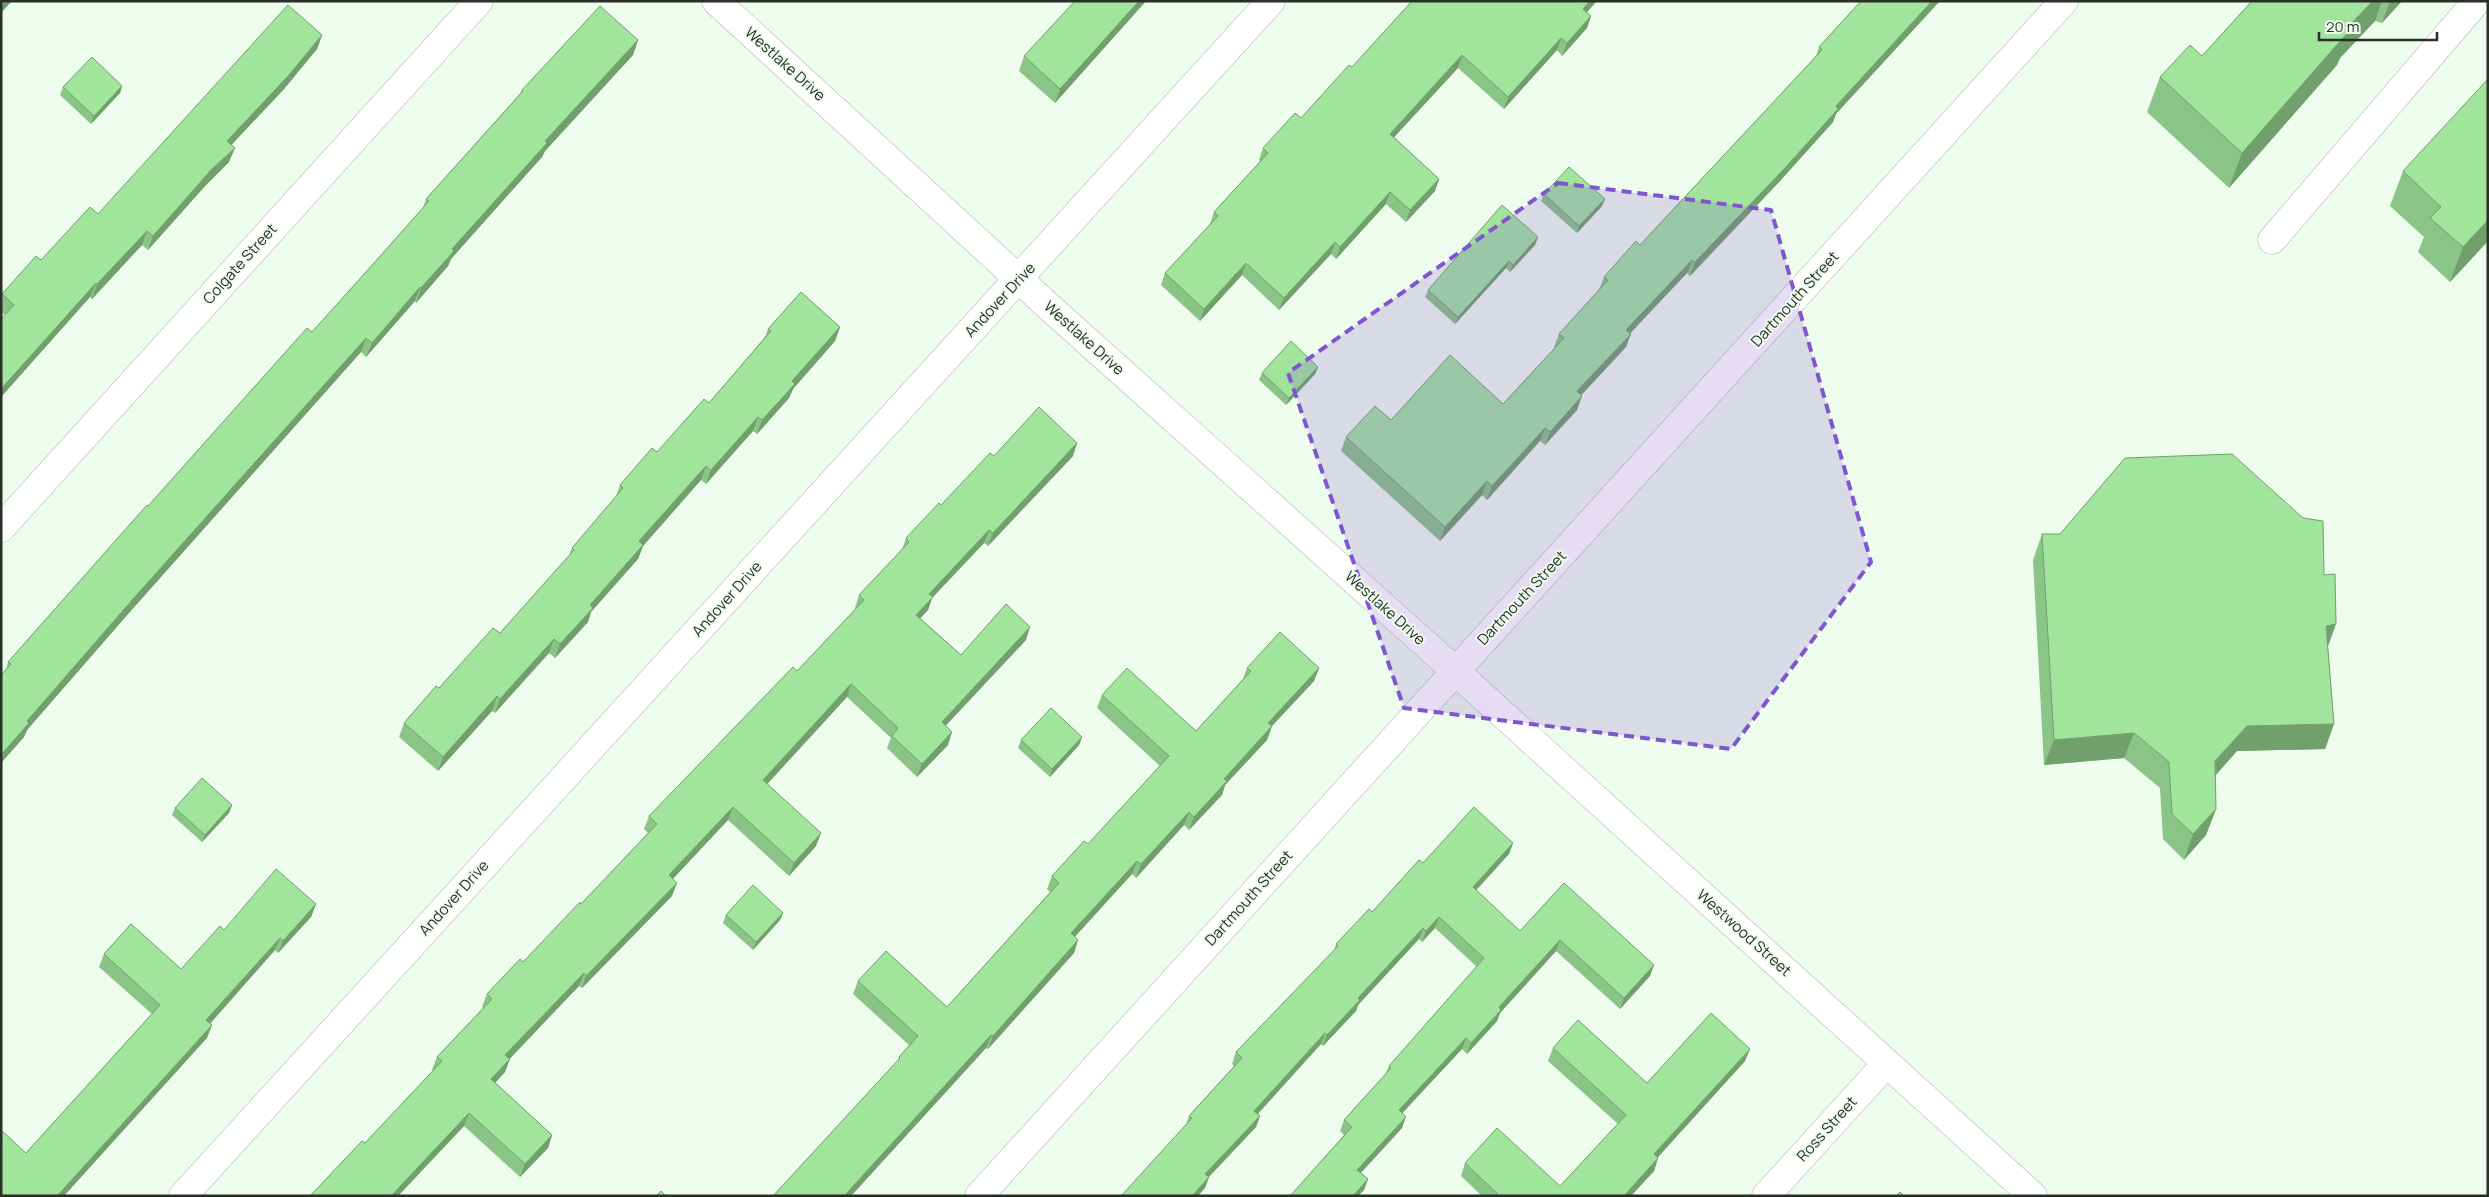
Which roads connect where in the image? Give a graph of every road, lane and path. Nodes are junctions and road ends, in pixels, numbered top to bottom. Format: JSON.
{"nodes":[{"id":1,"x":479,"y":1,"type":"edge"},
{"id":2,"x":716,"y":1,"type":"edge"},
{"id":3,"x":1271,"y":1,"type":"edge"},
{"id":4,"x":2064,"y":1,"type":"edge"},
{"id":5,"x":2477,"y":1,"type":"edge"},
{"id":6,"x":2272,"y":240,"type":"dead end"},
{"id":7,"x":1021,"y":279,"type":"junction"},
{"id":8,"x":1,"y":528,"type":"edge"},
{"id":9,"x":1455,"y":671,"type":"junction"},
{"id":10,"x":1887,"y":1063,"type":"junction"},
{"id":11,"x":183,"y":1196,"type":"edge"},
{"id":12,"x":979,"y":1196,"type":"edge"},
{"id":13,"x":1766,"y":1196,"type":"edge"},
{"id":14,"x":2033,"y":1196,"type":"edge"}],
"edges":[{"from":1,"to":8,"type":"street","name":"Colgate Street"},
{"from":2,"to":7,"type":"street","name":"Westlake Drive"},
{"from":3,"to":7,"type":"street","name":"Andover Drive"},
{"from":4,"to":9,"type":"street","name":"Dartmouth Street"},
{"from":5,"to":6,"type":"street"},
{"from":7,"to":9,"type":"street","name":"Westlake Drive"},
{"from":7,"to":11,"type":"street","name":"Andover Drive"},
{"from":9,"to":10,"type":"street","name":"Westwood Street"},
{"from":9,"to":12,"type":"street","name":"Dartmouth Street"},
{"from":10,"to":13,"type":"street","name":"Ross Street"},
{"from":10,"to":14,"type":"street","name":"Westwood Street"}]}
